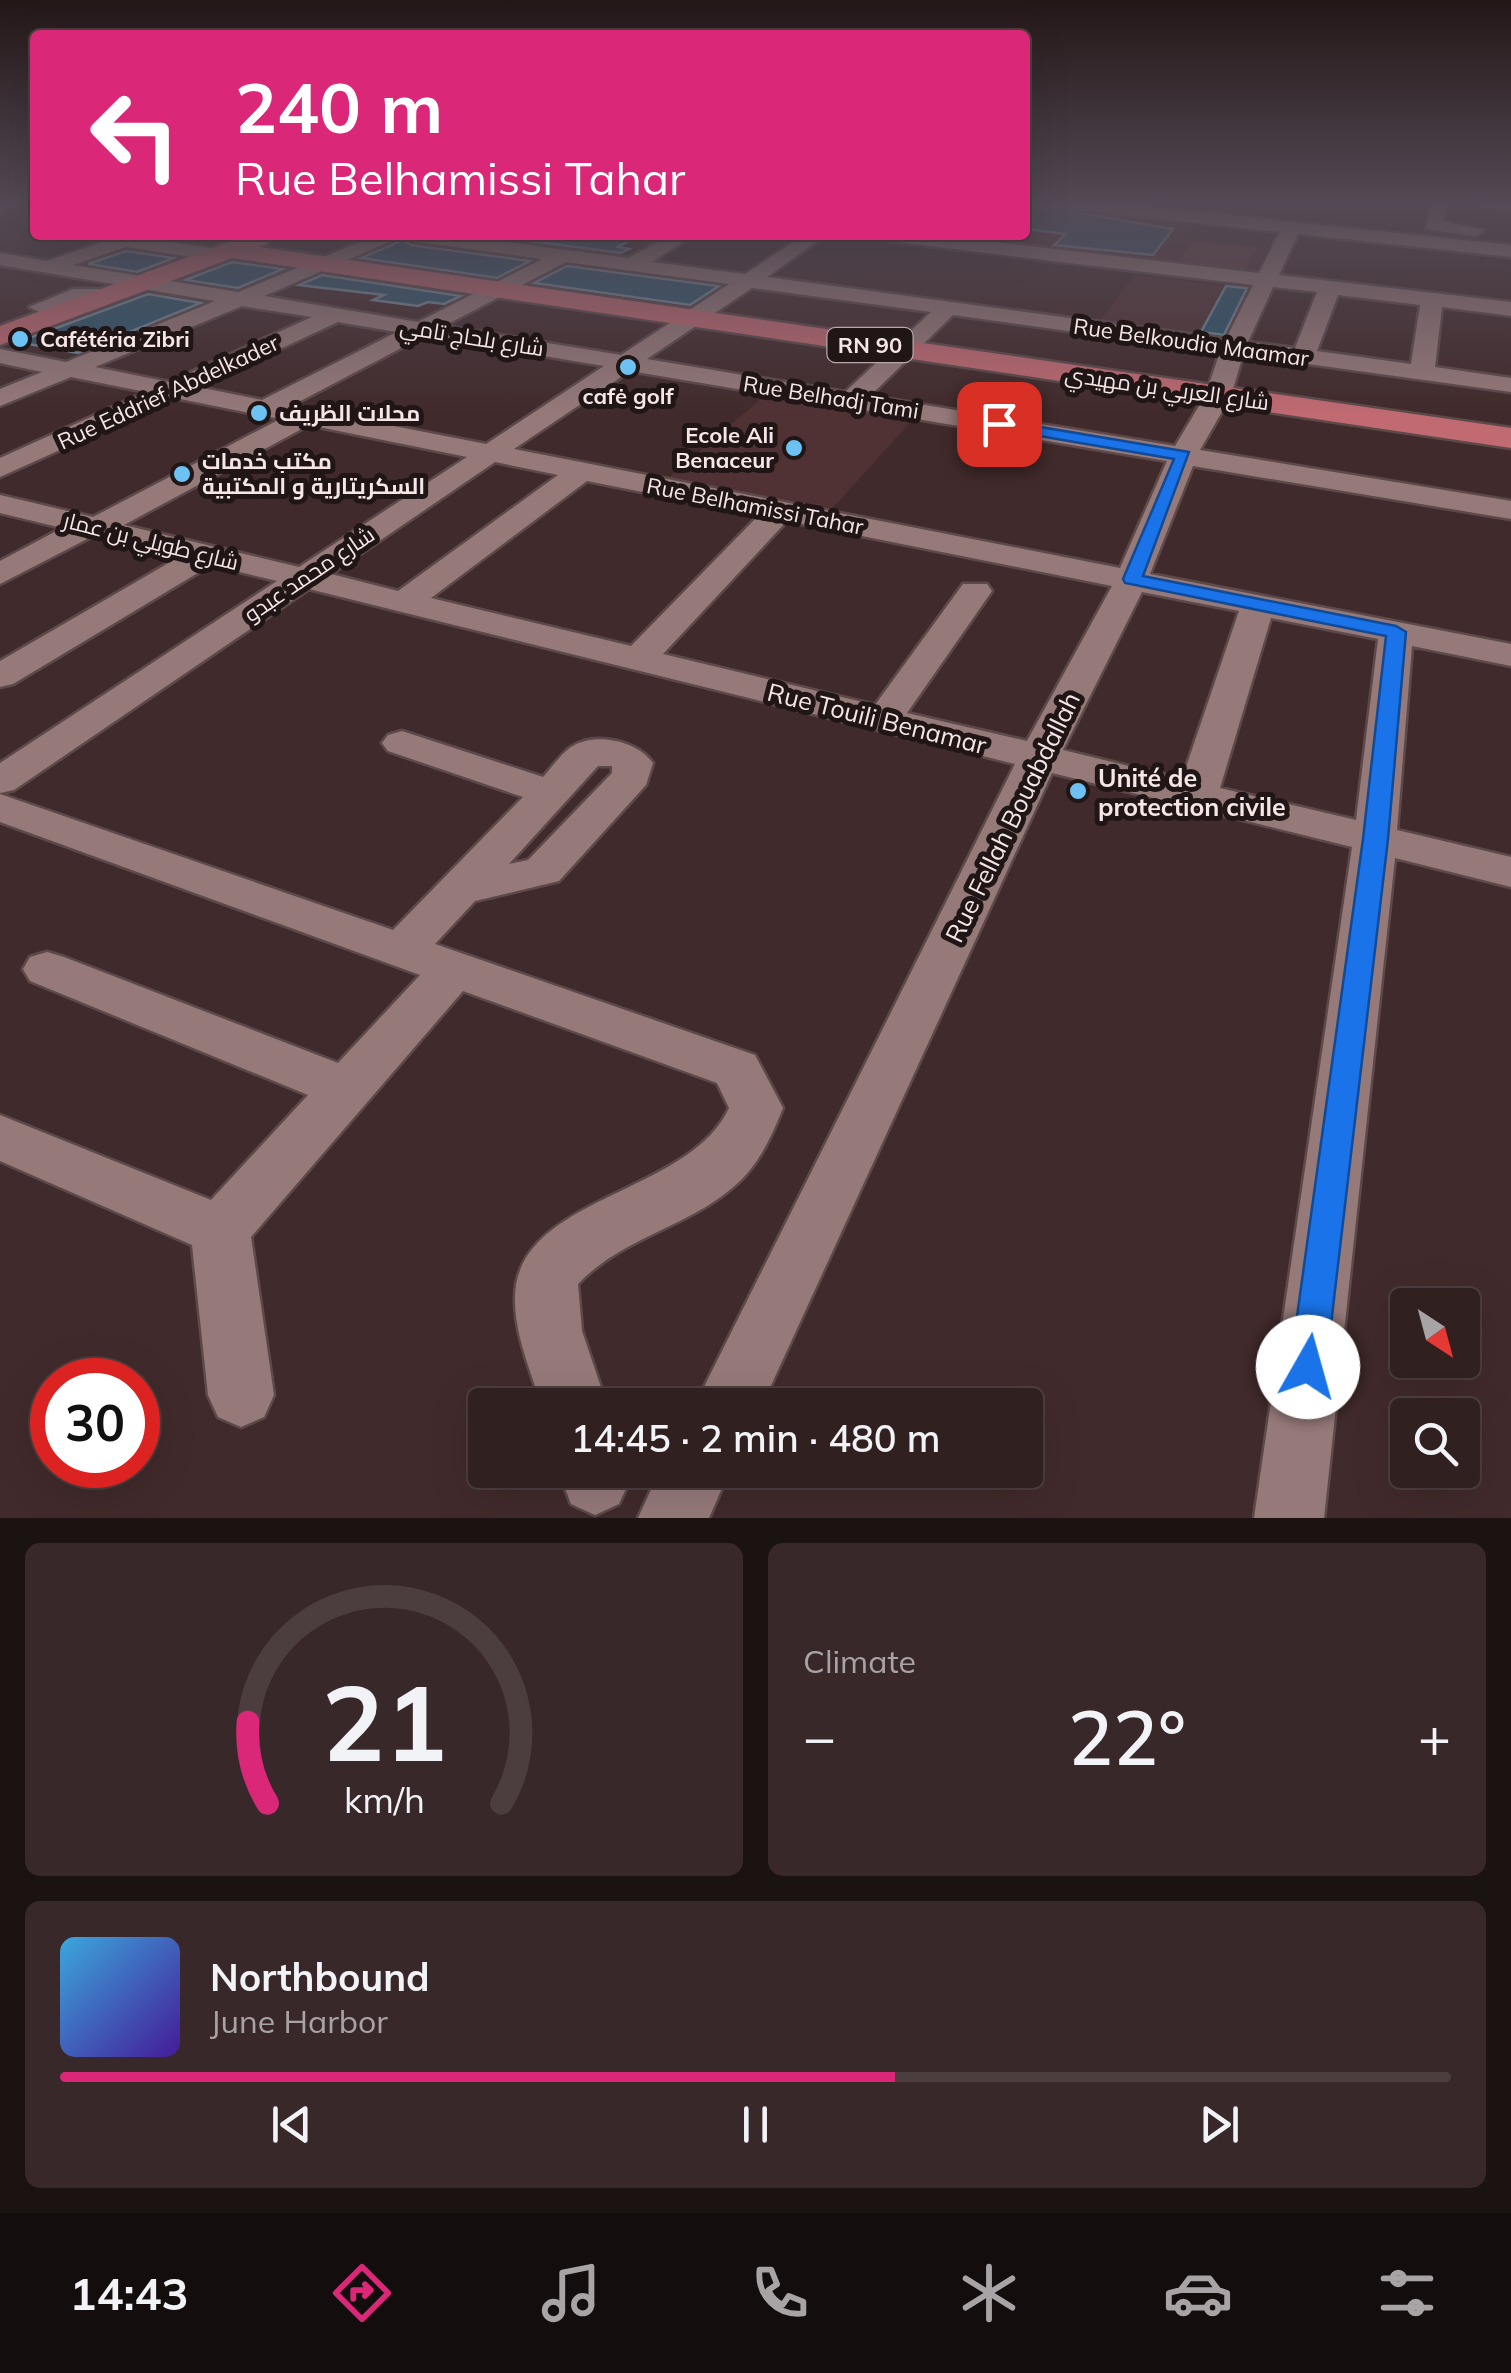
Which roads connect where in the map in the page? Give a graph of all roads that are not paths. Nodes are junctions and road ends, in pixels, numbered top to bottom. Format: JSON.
{"nodes":[{"id":1,"x":27,"y":274,"type":"edge"},
{"id":2,"x":88,"y":274,"type":"edge"},
{"id":3,"x":166,"y":274,"type":"edge"},
{"id":4,"x":300,"y":274,"type":"edge"},
{"id":5,"x":390,"y":274,"type":"edge"},
{"id":6,"x":529,"y":274,"type":"edge"},
{"id":7,"x":706,"y":274,"type":"edge"},
{"id":8,"x":761,"y":274,"type":"edge"},
{"id":9,"x":1213,"y":274,"type":"edge"},
{"id":10,"x":1268,"y":274,"type":"edge"},
{"id":11,"x":752,"y":280,"type":"junction"},
{"id":12,"x":1265,"y":280,"type":"junction"},
{"id":13,"x":0,"y":283,"type":"edge"},
{"id":14,"x":142,"y":283,"type":"junction"},
{"id":15,"x":1330,"y":287,"type":"junction"},
{"id":16,"x":499,"y":290,"type":"junction"},
{"id":17,"x":239,"y":299,"type":"junction"},
{"id":18,"x":1432,"y":300,"type":"junction"},
{"id":19,"x":948,"y":308,"type":"junction"},
{"id":20,"x":1511,"y":309,"type":"edge"},
{"id":21,"x":335,"y":315,"type":"junction"},
{"id":22,"x":693,"y":318,"type":"junction"},
{"id":23,"x":421,"y":329,"type":"junction"},
{"id":24,"x":0,"y":336,"type":"edge"},
{"id":25,"x":1234,"y":347,"type":"junction"},
{"id":26,"x":904,"y":350,"type":"junction"},
{"id":27,"x":0,"y":356,"type":"edge"},
{"id":28,"x":1304,"y":357,"type":"junction"},
{"id":29,"x":624,"y":362,"type":"junction"},
{"id":30,"x":70,"y":370,"type":"junction"},
{"id":31,"x":1422,"y":373,"type":"junction"},
{"id":32,"x":1511,"y":386,"type":"edge"},
{"id":33,"x":168,"y":392,"type":"junction"},
{"id":34,"x":1218,"y":396,"type":"junction"},
{"id":35,"x":0,"y":398,"type":"edge"},
{"id":36,"x":851,"y":400,"type":"junction"},
{"id":37,"x":263,"y":410,"type":"junction"},
{"id":38,"x":302,"y":418,"type":"junction"},
{"id":39,"x":1511,"y":438,"type":"edge"},
{"id":40,"x":489,"y":454,"type":"junction"},
{"id":41,"x":1183,"y":456,"type":"junction"},
{"id":42,"x":0,"y":470,"type":"edge"},
{"id":43,"x":581,"y":472,"type":"junction"},
{"id":44,"x":0,"y":504,"type":"edge"},
{"id":45,"x":1511,"y":510,"type":"edge"},
{"id":46,"x":780,"y":511,"type":"junction"},
{"id":47,"x":92,"y":527,"type":"junction"},
{"id":48,"x":206,"y":555,"type":"junction"},
{"id":49,"x":0,"y":574,"type":"edge"},
{"id":50,"x":302,"y":578,"type":"junction"},
{"id":51,"x":1132,"y":579,"type":"junction"},
{"id":52,"x":975,"y":591,"type":"dead end"},
{"id":53,"x":403,"y":603,"type":"junction"},
{"id":54,"x":1258,"y":605,"type":"junction"},
{"id":55,"x":1396,"y":632,"type":"junction"},
{"id":56,"x":1511,"y":655,"type":"edge"},
{"id":57,"x":638,"y":660,"type":"junction"},
{"id":58,"x":0,"y":676,"type":"edge"},
{"id":59,"x":884,"y":720,"type":"junction"},
{"id":60,"x":402,"y":743,"type":"dead end"},
{"id":61,"x":1039,"y":758,"type":"junction"},
{"id":62,"x":0,"y":781,"type":"edge"},
{"id":63,"x":551,"y":793,"type":"junction"},
{"id":64,"x":1197,"y":796,"type":"junction"},
{"id":65,"x":0,"y":806,"type":"edge"},
{"id":66,"x":1375,"y":839,"type":"junction"},
{"id":67,"x":1511,"y":872,"type":"edge"},
{"id":68,"x":460,"y":889,"type":"junction"},
{"id":69,"x":402,"y":950,"type":"junction"},
{"id":70,"x":47,"y":969,"type":"dead end"},
{"id":71,"x":454,"y":969,"type":"junction"},
{"id":72,"x":347,"y":1088,"type":"junction"},
{"id":73,"x":0,"y":1137,"type":"edge"},
{"id":74,"x":220,"y":1230,"type":"junction"},
{"id":75,"x":569,"y":1388,"type":"edge"},
{"id":76,"x":736,"y":1388,"type":"edge"},
{"id":77,"x":241,"y":1395,"type":"dead end"},
{"id":78,"x":687,"y":1488,"type":"edge"},
{"id":79,"x":673,"y":1518,"type":"edge"},
{"id":80,"x":1289,"y":1518,"type":"edge"}],
"edges":[{"from":1,"to":13,"type":"street"},
{"from":2,"to":14,"type":"street","name":"شارع بلحاج تامي"},
{"from":3,"to":14,"type":"main road"},
{"from":4,"to":17,"type":"street"},
{"from":5,"to":16,"type":"main road","name":"شارع العربي بن مهيدي","number":"RN 90"},
{"from":6,"to":16,"type":"street"},
{"from":7,"to":11,"type":"street","name":"Rue Belkoudia Maamar"},
{"from":8,"to":11,"type":"street","name":"شارع محمد عبدو"},
{"from":9,"to":12,"type":"street"},
{"from":10,"to":12,"type":"street","name":"Rue Fellah Bouabdallah"},
{"from":11,"to":19,"type":"street","name":"Rue Belkoudia Maamar"},
{"from":11,"to":22,"type":"street","name":"شارع محمد عبدو"},
{"from":12,"to":15,"type":"street"},
{"from":12,"to":25,"type":"street","name":"Rue Fellah Bouabdallah"},
{"from":14,"to":17,"type":"street","name":"شارع بلحاج تامي"},
{"from":14,"to":24,"type":"main road"},
{"from":15,"to":18,"type":"street"},
{"from":15,"to":28,"type":"street"},
{"from":16,"to":22,"type":"main road","name":"شارع العربي بن مهيدي","number":"RN 90"},
{"from":16,"to":23,"type":"street"},
{"from":17,"to":21,"type":"street","name":"شارع بلحاج تامي"},
{"from":17,"to":30,"type":"street"},
{"from":18,"to":20,"type":"street"},
{"from":18,"to":31,"type":"street"},
{"from":19,"to":25,"type":"street","name":"Rue Belkoudia Maamar"},
{"from":19,"to":26,"type":"street"},
{"from":21,"to":23,"type":"street","name":"شارع بلحاج تامي"},
{"from":21,"to":33,"type":"street","name":"Rue Eddrief Abdelkader"},
{"from":22,"to":26,"type":"main road","name":"شارع العربي بن مهيدي","number":"RN 90"},
{"from":22,"to":29,"type":"street","name":"شارع محمد عبدو"},
{"from":23,"to":29,"type":"street","name":"شارع بلحاج تامي"},
{"from":23,"to":37,"type":"street"},
{"from":25,"to":28,"type":"street","name":"Rue Belkoudia Maamar"},
{"from":25,"to":34,"type":"street","name":"Rue Fellah Bouabdallah"},
{"from":26,"to":34,"type":"main road","name":"شارع العربي بن مهيدي","number":"RN 90"},
{"from":26,"to":36,"type":"street"},
{"from":27,"to":30,"type":"street","name":"Rue Belhamissi Tahar"},
{"from":28,"to":31,"type":"street","name":"Rue Belkoudia Maamar"},
{"from":29,"to":36,"type":"street","name":"Rue Belhadj Tami"},
{"from":29,"to":40,"type":"street","name":"شارع محمد عبدو"},
{"from":30,"to":33,"type":"street","name":"Rue Belhamissi Tahar"},
{"from":30,"to":35,"type":"street"},
{"from":31,"to":32,"type":"street","name":"Rue Belkoudia Maamar"},
{"from":33,"to":37,"type":"street","name":"Rue Belhamissi Tahar"},
{"from":33,"to":42,"type":"street","name":"Rue Eddrief Abdelkader"},
{"from":34,"to":39,"type":"main road","name":"شارع العربي بن مهيدي","number":"RN 90"},
{"from":34,"to":41,"type":"street","name":"Rue Fellah Bouabdallah"},
{"from":36,"to":41,"type":"street","name":"Rue Belhadj Tami"},
{"from":37,"to":38,"type":"street","name":"Rue Belhamissi Tahar"},
{"from":38,"to":40,"type":"street","name":"Rue Belhamissi Tahar"},
{"from":38,"to":47,"type":"street"},
{"from":40,"to":43,"type":"street","name":"Rue Belhamissi Tahar"},
{"from":40,"to":50,"type":"street","name":"شارع محمد عبدو"},
{"from":41,"to":45,"type":"street","name":"Rue Belhadj Tami"},
{"from":41,"to":51,"type":"street","name":"Rue Fellah Bouabdallah"},
{"from":43,"to":46,"type":"street","name":"Rue Belhamissi Tahar"},
{"from":43,"to":53,"type":"street"},
{"from":44,"to":47,"type":"street","name":"شارع طويلي بن عمار"},
{"from":46,"to":51,"type":"street","name":"Rue Belhamissi Tahar"},
{"from":46,"to":57,"type":"street"},
{"from":47,"to":48,"type":"street","name":"شارع طويلي بن عمار"},
{"from":47,"to":49,"type":"street"},
{"from":48,"to":50,"type":"street","name":"شارع طويلي بن عمار"},
{"from":48,"to":58,"type":"street"},
{"from":50,"to":53,"type":"street","name":"Rue Touili Benamar"},
{"from":50,"to":62,"type":"street","name":"شارع محمد عبدو"},
{"from":51,"to":54,"type":"street","name":"Rue Belhamissi Tahar"},
{"from":51,"to":61,"type":"street","name":"Rue Fellah Bouabdallah"},
{"from":52,"to":59,"type":"street"},
{"from":53,"to":57,"type":"street","name":"Rue Touili Benamar"},
{"from":54,"to":55,"type":"street","name":"Rue Belhamissi Tahar"},
{"from":54,"to":64,"type":"street"},
{"from":55,"to":56,"type":"street","name":"Rue Belhamissi Tahar"},
{"from":55,"to":66,"type":"street"},
{"from":57,"to":59,"type":"street","name":"Rue Touili Benamar"},
{"from":59,"to":61,"type":"street","name":"Rue Touili Benamar"},
{"from":60,"to":63,"type":"street"},
{"from":61,"to":64,"type":"street","name":"Rue Touili Benamar"},
{"from":61,"to":76,"type":"street","name":"Rue Fellah Bouabdallah"},
{"from":63,"to":68,"type":"street"},
{"from":63,"to":68,"type":"street"},
{"from":64,"to":66,"type":"street","name":"Rue Touili Benamar"},
{"from":65,"to":69,"type":"street"},
{"from":66,"to":67,"type":"street","name":"Rue Touili Benamar"},
{"from":66,"to":80,"type":"street"},
{"from":68,"to":69,"type":"street"},
{"from":69,"to":71,"type":"street"},
{"from":70,"to":72,"type":"street"},
{"from":71,"to":72,"type":"street"},
{"from":71,"to":75,"type":"street"},
{"from":72,"to":74,"type":"street"},
{"from":73,"to":74,"type":"street"},
{"from":74,"to":77,"type":"street"},
{"from":78,"to":79,"type":"street"}]}
